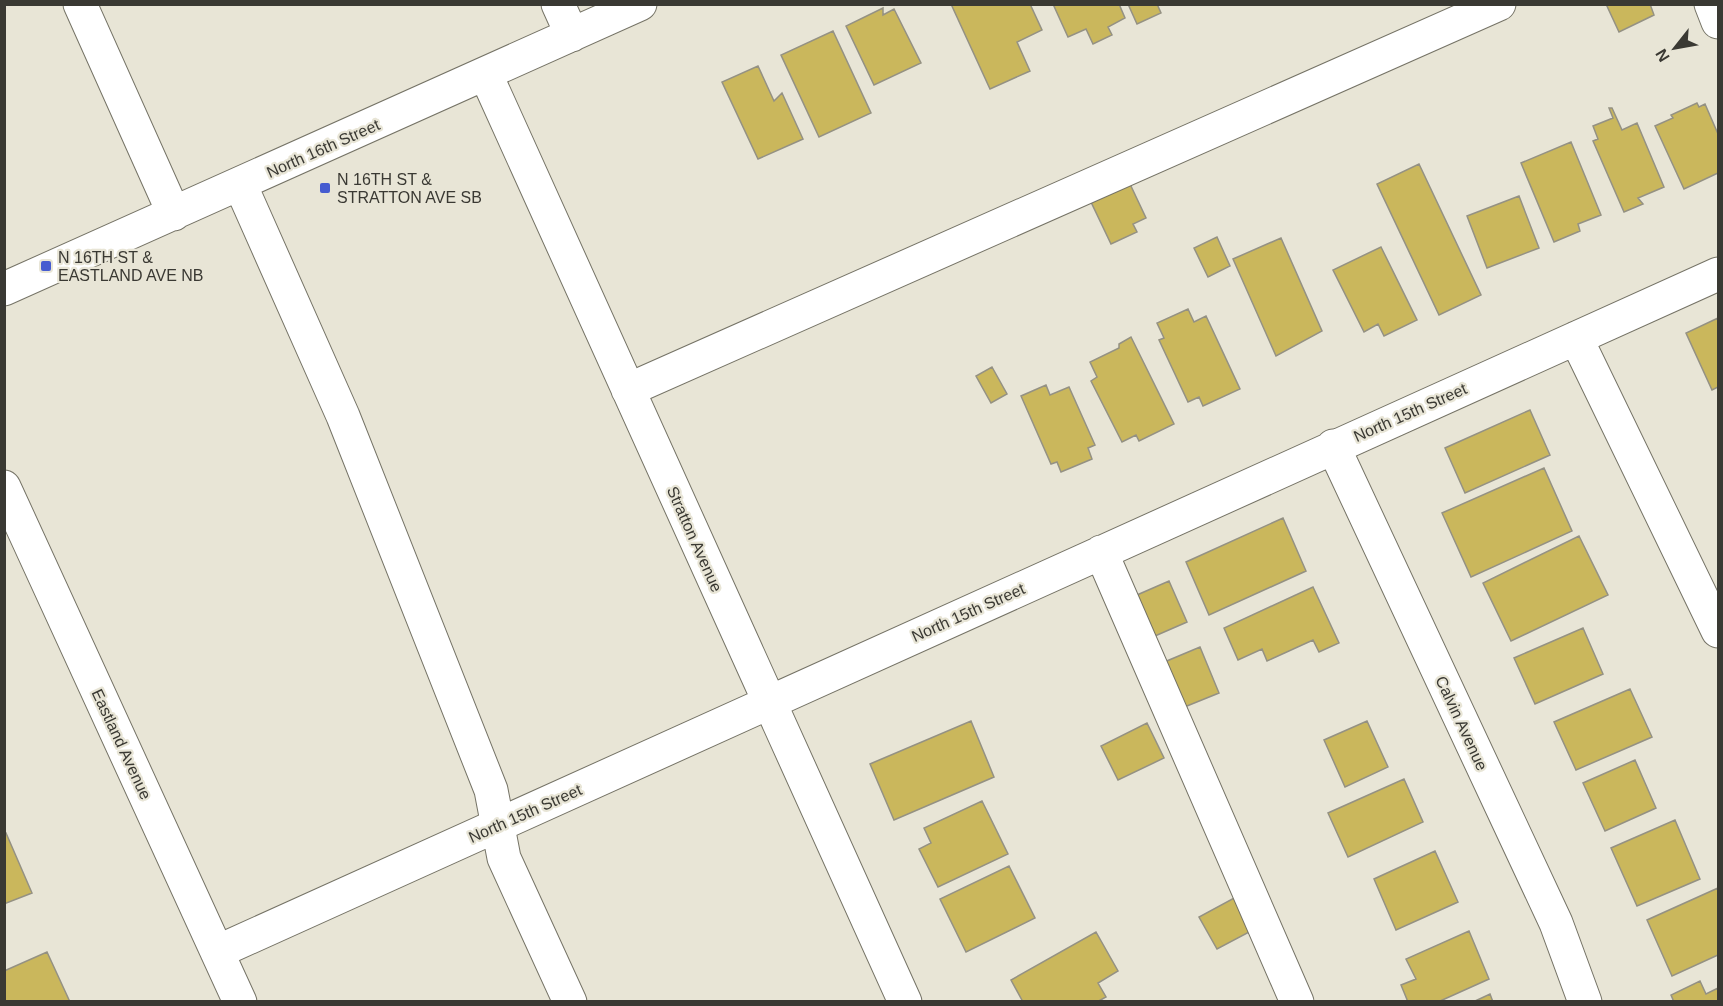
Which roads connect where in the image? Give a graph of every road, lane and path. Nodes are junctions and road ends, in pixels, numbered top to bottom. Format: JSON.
{"nodes":[{"id":1,"x":80,"y":4,"type":"edge"},
{"id":2,"x":558,"y":4,"type":"edge"},
{"id":3,"x":640,"y":4,"type":"edge"},
{"id":4,"x":1498,"y":4,"type":"edge"},
{"id":5,"x":1711,"y":4,"type":"edge"},
{"id":6,"x":1719,"y":22,"type":"edge"},
{"id":7,"x":572,"y":35,"type":"junction"},
{"id":8,"x":486,"y":75,"type":"junction"},
{"id":9,"x":240,"y":184,"type":"junction"},
{"id":10,"x":174,"y":214,"type":"junction"},
{"id":11,"x":1719,"y":274,"type":"edge"},
{"id":12,"x":4,"y":289,"type":"edge"},
{"id":13,"x":1576,"y":338,"type":"junction"},
{"id":14,"x":628,"y":390,"type":"junction"},
{"id":15,"x":1334,"y":446,"type":"junction"},
{"id":16,"x":4,"y":487,"type":"edge"},
{"id":17,"x":1101,"y":552,"type":"junction"},
{"id":18,"x":1719,"y":632,"type":"edge"},
{"id":19,"x":768,"y":702,"type":"junction"},
{"id":20,"x":497,"y":825,"type":"junction"},
{"id":21,"x":217,"y":952,"type":"junction"},
{"id":22,"x":240,"y":1002,"type":"edge"},
{"id":23,"x":570,"y":1002,"type":"edge"},
{"id":24,"x":905,"y":1002,"type":"edge"},
{"id":25,"x":1297,"y":1002,"type":"edge"},
{"id":26,"x":1586,"y":1002,"type":"edge"}],
"edges":[{"from":1,"to":10,"type":"street"},
{"from":2,"to":7,"type":"street"},
{"from":3,"to":7,"type":"street","name":"North 16th Street"},
{"from":4,"to":14,"type":"street"},
{"from":5,"to":6,"type":"street"},
{"from":7,"to":8,"type":"street","name":"North 16th Street"},
{"from":8,"to":9,"type":"street","name":"North 16th Street"},
{"from":8,"to":14,"type":"street","name":"Stratton Avenue"},
{"from":9,"to":10,"type":"street","name":"North 16th Street"},
{"from":9,"to":20,"type":"street"},
{"from":10,"to":12,"type":"street","name":"North 16th Street"},
{"from":11,"to":13,"type":"street","name":"North 15th Street"},
{"from":13,"to":15,"type":"street","name":"North 15th Street"},
{"from":13,"to":18,"type":"street"},
{"from":14,"to":19,"type":"street","name":"Stratton Avenue"},
{"from":15,"to":17,"type":"street","name":"North 15th Street"},
{"from":15,"to":26,"type":"street","name":"Calvin Avenue"},
{"from":16,"to":21,"type":"street","name":"Eastland Avenue"},
{"from":17,"to":19,"type":"street","name":"North 15th Street"},
{"from":17,"to":25,"type":"street"},
{"from":19,"to":20,"type":"street","name":"North 15th Street"},
{"from":19,"to":24,"type":"street","name":"Stratton Avenue"},
{"from":20,"to":21,"type":"street","name":"North 15th Street"},
{"from":20,"to":23,"type":"street"},
{"from":21,"to":22,"type":"street","name":"Eastland Avenue"}]}
